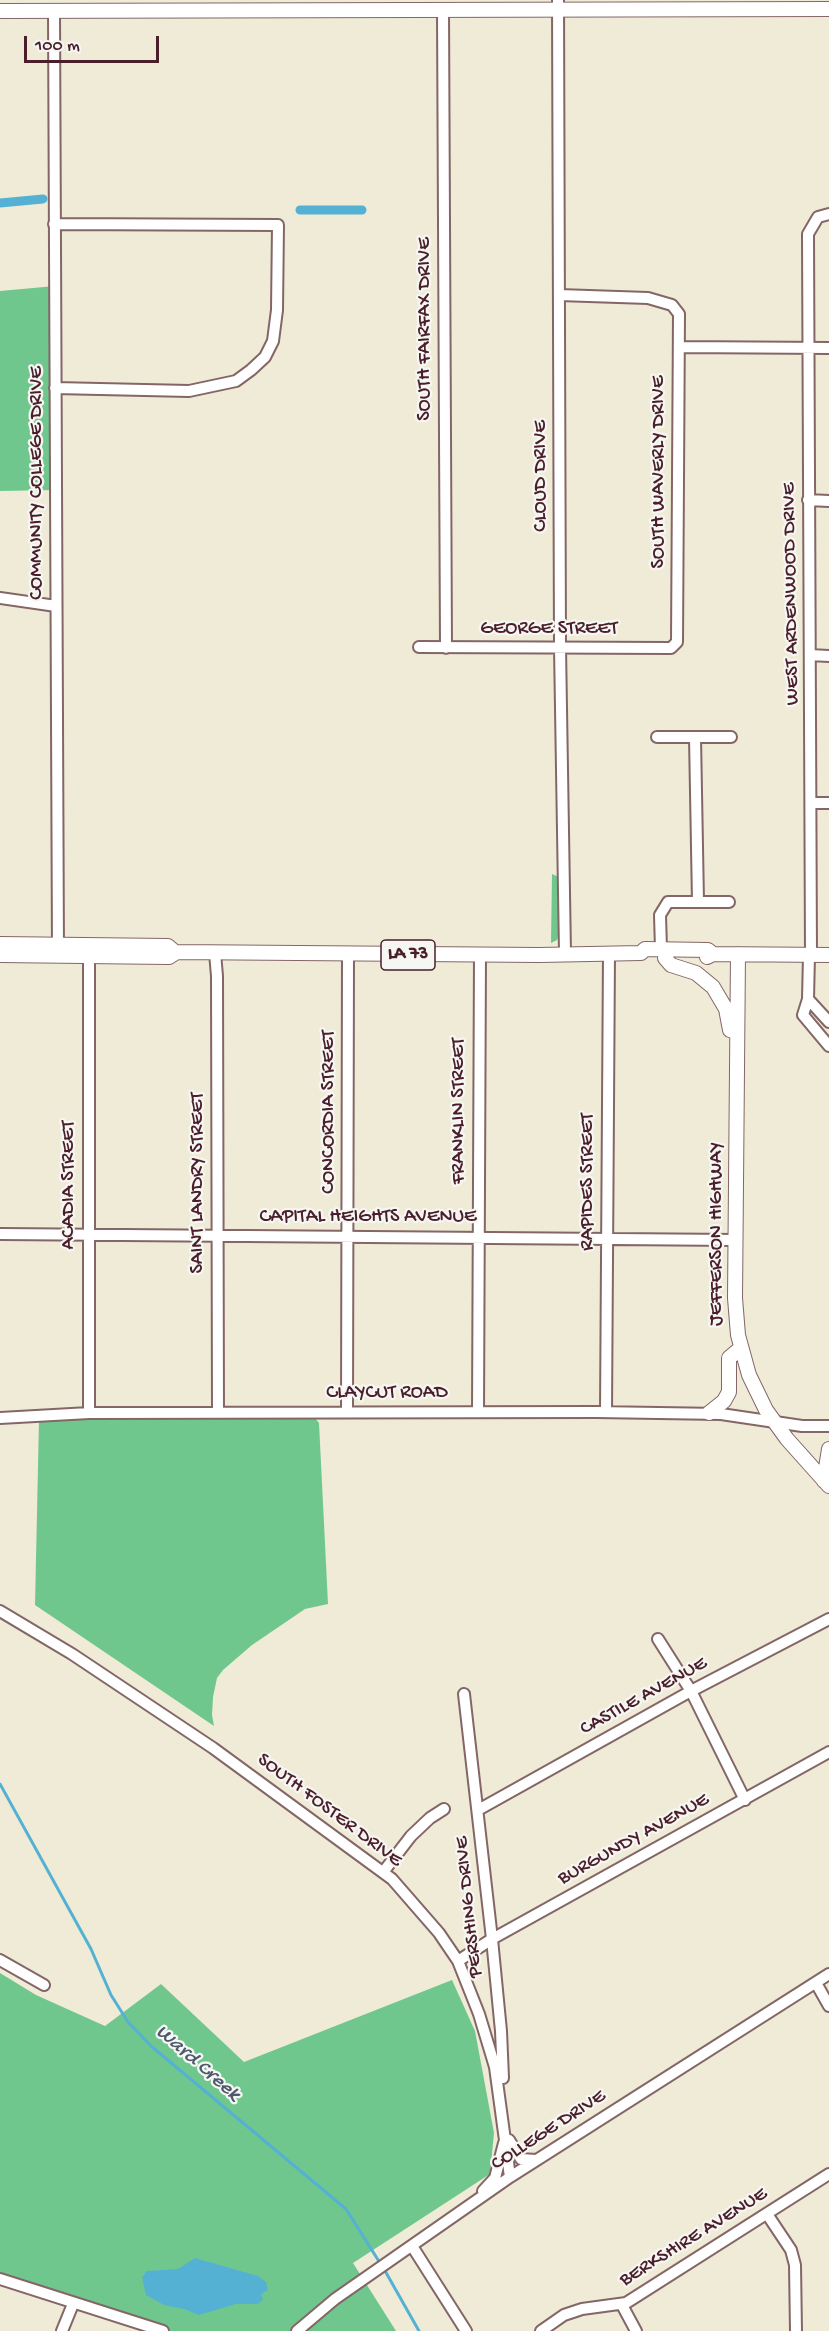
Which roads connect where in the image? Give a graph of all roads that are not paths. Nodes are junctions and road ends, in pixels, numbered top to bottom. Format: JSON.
{"nodes":[{"id":1,"x":121,"y":5,"type":"edge"},
{"id":2,"x":327,"y":5,"type":"edge"},
{"id":3,"x":559,"y":5,"type":"edge"},
{"id":4,"x":829,"y":9,"type":"edge"},
{"id":5,"x":443,"y":10,"type":"junction"},
{"id":6,"x":0,"y":11,"type":"edge"},
{"id":7,"x":54,"y":11,"type":"junction"},
{"id":8,"x":829,"y":214,"type":"edge"},
{"id":9,"x":54,"y":224,"type":"junction"},
{"id":10,"x":559,"y":295,"type":"junction"},
{"id":11,"x":679,"y":347,"type":"junction"},
{"id":12,"x":810,"y":348,"type":"junction"},
{"id":13,"x":829,"y":348,"type":"edge"},
{"id":14,"x":55,"y":388,"type":"junction"},
{"id":15,"x":808,"y":500,"type":"junction"},
{"id":16,"x":829,"y":501,"type":"edge"},
{"id":17,"x":0,"y":598,"type":"edge"},
{"id":18,"x":56,"y":606,"type":"junction"},
{"id":19,"x":677,"y":642,"type":"joint"},
{"id":20,"x":419,"y":647,"type":"dead end"},
{"id":21,"x":560,"y":647,"type":"junction"},
{"id":22,"x":446,"y":648,"type":"junction"},
{"id":23,"x":810,"y":655,"type":"junction"},
{"id":24,"x":829,"y":656,"type":"edge"},
{"id":25,"x":657,"y":737,"type":"dead end"},
{"id":26,"x":695,"y":737,"type":"junction"},
{"id":27,"x":731,"y":737,"type":"dead end"},
{"id":28,"x":812,"y":802,"type":"junction"},
{"id":29,"x":829,"y":803,"type":"edge"},
{"id":30,"x":698,"y":902,"type":"junction"},
{"id":31,"x":729,"y":902,"type":"dead end"},
{"id":32,"x":0,"y":944,"type":"edge"},
{"id":33,"x":128,"y":946,"type":"junction"},
{"id":34,"x":58,"y":950,"type":"junction"},
{"id":35,"x":175,"y":952,"type":"junction"},
{"id":36,"x":215,"y":953,"type":"junction"},
{"id":37,"x":565,"y":953,"type":"junction"},
{"id":38,"x":609,"y":953,"type":"junction"},
{"id":39,"x":663,"y":954,"type":"junction"},
{"id":40,"x":738,"y":954,"type":"junction"},
{"id":41,"x":0,"y":955,"type":"edge"},
{"id":42,"x":348,"y":955,"type":"junction"},
{"id":43,"x":480,"y":955,"type":"junction"},
{"id":44,"x":810,"y":955,"type":"junction"},
{"id":45,"x":829,"y":955,"type":"edge"},
{"id":46,"x":89,"y":956,"type":"junction"},
{"id":47,"x":808,"y":999,"type":"junction"},
{"id":48,"x":829,"y":1022,"type":"edge"},
{"id":49,"x":737,"y":1034,"type":"junction"},
{"id":50,"x":829,"y":1046,"type":"edge"},
{"id":51,"x":0,"y":1234,"type":"edge"},
{"id":52,"x":88,"y":1235,"type":"junction"},
{"id":53,"x":217,"y":1235,"type":"junction"},
{"id":54,"x":348,"y":1236,"type":"junction"},
{"id":55,"x":478,"y":1237,"type":"junction"},
{"id":56,"x":607,"y":1238,"type":"junction"},
{"id":57,"x":736,"y":1240,"type":"junction"},
{"id":58,"x":741,"y":1348,"type":"junction"},
{"id":59,"x":218,"y":1412,"type":"junction"},
{"id":60,"x":347,"y":1412,"type":"junction"},
{"id":61,"x":478,"y":1412,"type":"junction"},
{"id":62,"x":606,"y":1412,"type":"junction"},
{"id":63,"x":89,"y":1413,"type":"junction"},
{"id":64,"x":709,"y":1413,"type":"junction"},
{"id":65,"x":0,"y":1418,"type":"edge"},
{"id":66,"x":774,"y":1422,"type":"junction"},
{"id":67,"x":829,"y":1426,"type":"edge"},
{"id":68,"x":829,"y":1449,"type":"edge"},
{"id":69,"x":827,"y":1483,"type":"edge"},
{"id":70,"x":0,"y":1611,"type":"edge"},
{"id":71,"x":829,"y":1618,"type":"edge"},
{"id":72,"x":658,"y":1639,"type":"dead end"},
{"id":73,"x":691,"y":1690,"type":"junction"},
{"id":74,"x":464,"y":1694,"type":"dead end"},
{"id":75,"x":829,"y":1752,"type":"edge"},
{"id":76,"x":745,"y":1800,"type":"junction"},
{"id":77,"x":444,"y":1809,"type":"dead end"},
{"id":78,"x":478,"y":1810,"type":"junction"},
{"id":79,"x":384,"y":1871,"type":"junction"},
{"id":80,"x":492,"y":1939,"type":"junction"},
{"id":81,"x":0,"y":1960,"type":"edge"},
{"id":82,"x":458,"y":1961,"type":"junction"},
{"id":83,"x":829,"y":1974,"type":"edge"},
{"id":84,"x":816,"y":1983,"type":"junction"},
{"id":85,"x":44,"y":1985,"type":"dead end"},
{"id":86,"x":829,"y":2006,"type":"edge"},
{"id":87,"x":504,"y":2117,"type":"junction"},
{"id":88,"x":505,"y":2131,"type":"junction"},
{"id":89,"x":537,"y":2160,"type":"junction"},
{"id":90,"x":829,"y":2174,"type":"edge"},
{"id":91,"x":510,"y":2177,"type":"junction"},
{"id":92,"x":466,"y":2208,"type":"junction"},
{"id":93,"x":767,"y":2214,"type":"junction"},
{"id":94,"x":412,"y":2246,"type":"junction"},
{"id":95,"x":0,"y":2279,"type":"edge"},
{"id":96,"x":73,"y":2304,"type":"junction"},
{"id":97,"x":622,"y":2305,"type":"junction"},
{"id":98,"x":62,"y":2331,"type":"edge"},
{"id":99,"x":163,"y":2331,"type":"edge"},
{"id":100,"x":297,"y":2331,"type":"edge"},
{"id":101,"x":466,"y":2331,"type":"edge"},
{"id":102,"x":541,"y":2331,"type":"edge"},
{"id":103,"x":636,"y":2331,"type":"edge"},
{"id":104,"x":795,"y":2331,"type":"edge"}],
"edges":[{"from":1,"to":2,"type":"main road"},
{"from":1,"to":7,"type":"main road"},
{"from":2,"to":5,"type":"main road"},
{"from":3,"to":4,"type":"main road"},
{"from":3,"to":5,"type":"main road"},
{"from":3,"to":10,"type":"street","name":"CLOUD DRIVE"},
{"from":5,"to":22,"type":"street","name":"SOUTH FAIRFAX DRIVE"},
{"from":6,"to":7,"type":"main road"},
{"from":7,"to":9,"type":"street","name":"COMMUNITY COLLEGE DRIVE"},
{"from":8,"to":12,"type":"street","name":"WEST ARDENWOOD DRIVE"},
{"from":9,"to":14,"type":"street","name":"COMMUNITY COLLEGE DRIVE"},
{"from":9,"to":14,"type":"street"},
{"from":10,"to":11,"type":"street","name":"SOUTH WAVERLY DRIVE"},
{"from":10,"to":21,"type":"street","name":"CLOUD DRIVE"},
{"from":11,"to":12,"type":"street"},
{"from":11,"to":19,"type":"street","name":"SOUTH WAVERLY DRIVE"},
{"from":12,"to":13,"type":"street"},
{"from":12,"to":15,"type":"street","name":"WEST ARDENWOOD DRIVE"},
{"from":14,"to":18,"type":"street","name":"COMMUNITY COLLEGE DRIVE"},
{"from":15,"to":16,"type":"street"},
{"from":15,"to":23,"type":"street","name":"WEST ARDENWOOD DRIVE"},
{"from":17,"to":18,"type":"street"},
{"from":18,"to":34,"type":"street","name":"COMMUNITY COLLEGE DRIVE"},
{"from":19,"to":21,"type":"street","name":"GEORGE STREET"},
{"from":20,"to":22,"type":"street","name":"GEORGE STREET"},
{"from":21,"to":22,"type":"street","name":"GEORGE STREET"},
{"from":21,"to":37,"type":"street","name":"CLOUD DRIVE"},
{"from":23,"to":24,"type":"street"},
{"from":23,"to":28,"type":"street","name":"WEST ARDENWOOD DRIVE"},
{"from":25,"to":26,"type":"street"},
{"from":26,"to":27,"type":"street"},
{"from":26,"to":30,"type":"street"},
{"from":28,"to":29,"type":"street"},
{"from":28,"to":44,"type":"street","name":"WEST ARDENWOOD DRIVE"},
{"from":30,"to":31,"type":"street"},
{"from":30,"to":39,"type":"street"},
{"from":32,"to":34,"type":"main road","number":"LA 73"},
{"from":33,"to":34,"type":"main road","number":"LA 73"},
{"from":33,"to":35,"type":"main road","number":"LA 73"},
{"from":33,"to":46,"type":"main road"},
{"from":34,"to":41,"type":"main road","number":"LA 73"},
{"from":34,"to":46,"type":"main road","number":"LA 73"},
{"from":35,"to":36,"type":"main road","number":"LA 73"},
{"from":35,"to":46,"type":"main road","number":"LA 73"},
{"from":36,"to":42,"type":"main road","number":"LA 73"},
{"from":36,"to":53,"type":"street","name":"SAINT LANDRY STREET"},
{"from":37,"to":38,"type":"main road","number":"LA 73"},
{"from":37,"to":43,"type":"main road","number":"LA 73"},
{"from":38,"to":39,"type":"main road","number":"LA 73"},
{"from":38,"to":56,"type":"street","name":"RAPIDES STREET"},
{"from":39,"to":40,"type":"main road"},
{"from":39,"to":49,"type":"main road"},
{"from":40,"to":44,"type":"main road"},
{"from":40,"to":49,"type":"main road","name":"JEFFERSON HIGHWAY"},
{"from":42,"to":43,"type":"main road","number":"LA 73"},
{"from":42,"to":54,"type":"street","name":"CONCORDIA STREET"},
{"from":43,"to":55,"type":"street","name":"FRANKLIN STREET"},
{"from":44,"to":45,"type":"main road"},
{"from":44,"to":47,"type":"street","name":"WEST ARDENWOOD DRIVE"},
{"from":46,"to":52,"type":"street","name":"ACADIA STREET"},
{"from":47,"to":48,"type":"street"},
{"from":47,"to":50,"type":"street","name":"WEST ARDENWOOD DRIVE"},
{"from":49,"to":57,"type":"main road","name":"JEFFERSON HIGHWAY"},
{"from":51,"to":52,"type":"street","name":"CAPITAL HEIGHTS AVENUE"},
{"from":52,"to":53,"type":"street","name":"CAPITAL HEIGHTS AVENUE"},
{"from":52,"to":63,"type":"street","name":"ACADIA STREET"},
{"from":53,"to":54,"type":"street","name":"CAPITAL HEIGHTS AVENUE"},
{"from":53,"to":59,"type":"street","name":"SAINT LANDRY STREET"},
{"from":54,"to":55,"type":"street","name":"CAPITAL HEIGHTS AVENUE"},
{"from":54,"to":60,"type":"street","name":"CONCORDIA STREET"},
{"from":55,"to":56,"type":"street","name":"CAPITAL HEIGHTS AVENUE"},
{"from":55,"to":61,"type":"street","name":"FRANKLIN STREET"},
{"from":56,"to":57,"type":"street","name":"CAPITAL HEIGHTS AVENUE"},
{"from":56,"to":62,"type":"street","name":"RAPIDES STREET"},
{"from":57,"to":58,"type":"main road","name":"JEFFERSON HIGHWAY"},
{"from":58,"to":64,"type":"main road"},
{"from":58,"to":66,"type":"main road","name":"JEFFERSON HIGHWAY"},
{"from":59,"to":60,"type":"street","name":"CLAYCUT ROAD"},
{"from":59,"to":63,"type":"street","name":"CLAYCUT ROAD"},
{"from":60,"to":61,"type":"street","name":"CLAYCUT ROAD"},
{"from":61,"to":62,"type":"street","name":"CLAYCUT ROAD"},
{"from":62,"to":64,"type":"street","name":"CLAYCUT ROAD"},
{"from":63,"to":65,"type":"street","name":"CLAYCUT ROAD"},
{"from":64,"to":66,"type":"street","name":"CLAYCUT ROAD"},
{"from":66,"to":67,"type":"street","name":"CLAYCUT ROAD"},
{"from":66,"to":69,"type":"main road","name":"JEFFERSON HIGHWAY"},
{"from":68,"to":69,"type":"main road"},
{"from":70,"to":79,"type":"street","name":"SOUTH FOSTER DRIVE"},
{"from":71,"to":73,"type":"street","name":"CASTILE AVENUE"},
{"from":72,"to":73,"type":"street"},
{"from":73,"to":76,"type":"street"},
{"from":73,"to":78,"type":"street","name":"CASTILE AVENUE"},
{"from":74,"to":78,"type":"street","name":"PERSHING DRIVE"},
{"from":75,"to":76,"type":"street","name":"BURGUNDY AVENUE"},
{"from":76,"to":80,"type":"street","name":"BURGUNDY AVENUE"},
{"from":77,"to":79,"type":"street"},
{"from":78,"to":80,"type":"street","name":"PERSHING DRIVE"},
{"from":79,"to":82,"type":"street","name":"SOUTH FOSTER DRIVE"},
{"from":80,"to":82,"type":"street","name":"BURGUNDY AVENUE"},
{"from":80,"to":87,"type":"street","name":"PERSHING DRIVE"},
{"from":81,"to":85,"type":"street"},
{"from":82,"to":87,"type":"street","name":"SOUTH FOSTER DRIVE"},
{"from":83,"to":84,"type":"street","name":"COLLEGE DRIVE"},
{"from":84,"to":86,"type":"street"},
{"from":84,"to":89,"type":"street","name":"COLLEGE DRIVE"},
{"from":87,"to":88,"type":"street","name":"SOUTH FOSTER DRIVE"},
{"from":88,"to":89,"type":"street"},
{"from":88,"to":91,"type":"street","name":"SOUTH FOSTER DRIVE"},
{"from":88,"to":92,"type":"street"},
{"from":89,"to":91,"type":"street","name":"COLLEGE DRIVE"},
{"from":90,"to":93,"type":"street","name":"BERKSHIRE AVENUE"},
{"from":91,"to":92,"type":"street","name":"COLLEGE DRIVE"},
{"from":92,"to":94,"type":"street","name":"COLLEGE DRIVE"},
{"from":93,"to":97,"type":"street","name":"BERKSHIRE AVENUE"},
{"from":93,"to":104,"type":"street"},
{"from":94,"to":100,"type":"street","name":"COLLEGE DRIVE"},
{"from":94,"to":101,"type":"street"},
{"from":95,"to":96,"type":"street"},
{"from":96,"to":98,"type":"street"},
{"from":96,"to":99,"type":"street"},
{"from":97,"to":102,"type":"street","name":"BERKSHIRE AVENUE"},
{"from":97,"to":103,"type":"street"}]}
